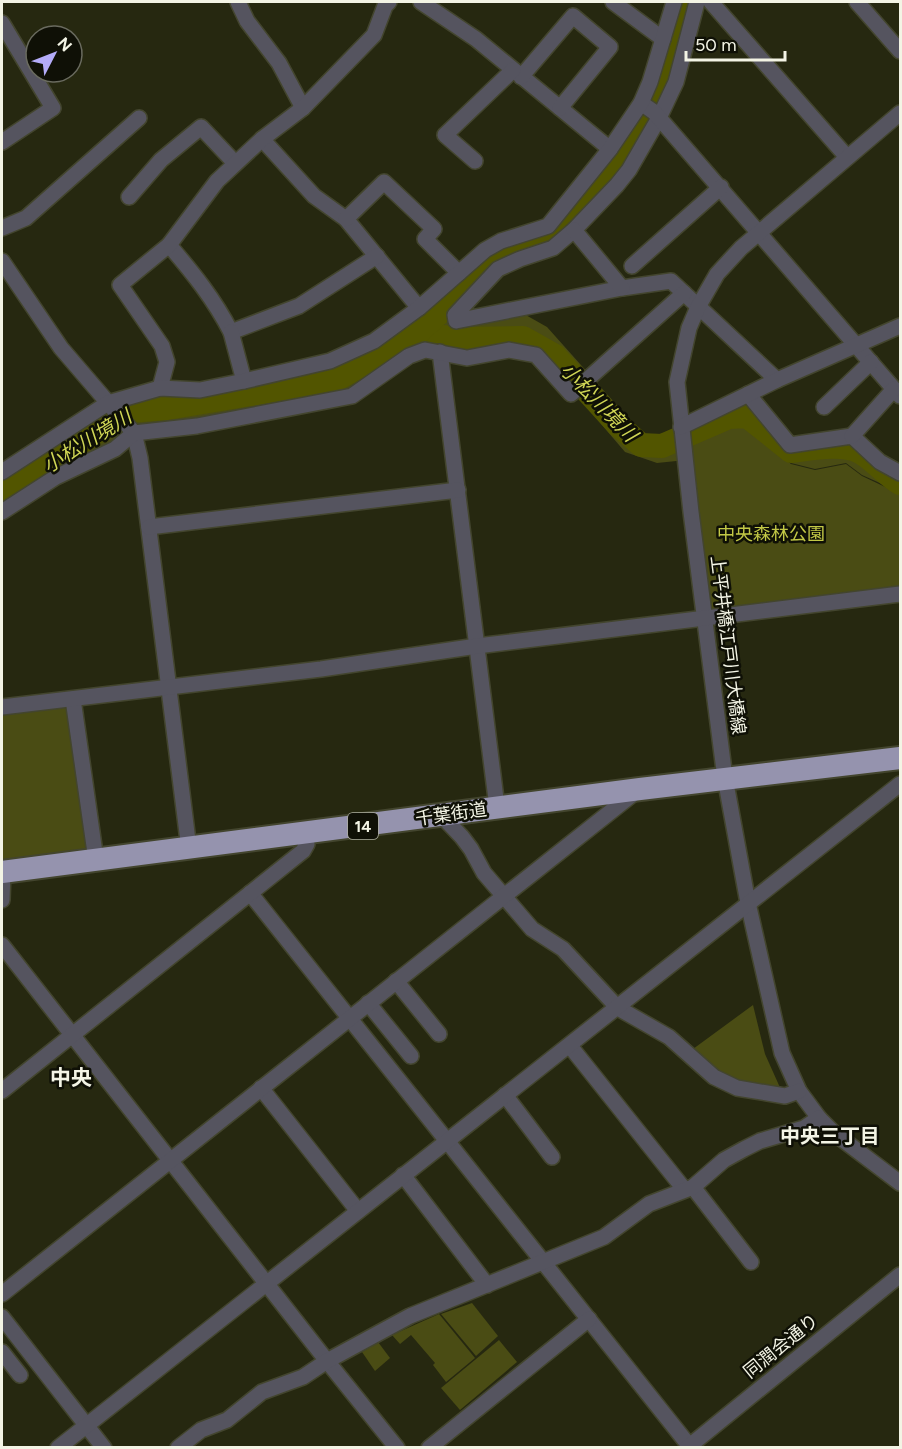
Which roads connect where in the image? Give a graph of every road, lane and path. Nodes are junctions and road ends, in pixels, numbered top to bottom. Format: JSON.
{"nodes":[{"id":1,"x":238,"y":2,"type":"edge"},
{"id":2,"x":389,"y":2,"type":"edge"},
{"id":3,"x":421,"y":2,"type":"edge"},
{"id":4,"x":674,"y":2,"type":"edge"},
{"id":5,"x":697,"y":2,"type":"edge"},
{"id":6,"x":711,"y":2,"type":"edge"},
{"id":7,"x":857,"y":2,"type":"edge"},
{"id":8,"x":618,"y":3,"type":"edge"},
{"id":9,"x":2,"y":23,"type":"edge"},
{"id":10,"x":663,"y":39,"type":"junction"},
{"id":11,"x":900,"y":51,"type":"edge"},
{"id":12,"x":517,"y":73,"type":"junction"},
{"id":13,"x":640,"y":103,"type":"junction"},
{"id":14,"x":303,"y":108,"type":"junction"},
{"id":15,"x":560,"y":108,"type":"junction"},
{"id":16,"x":900,"y":113,"type":"edge"},
{"id":17,"x":657,"y":115,"type":"junction"},
{"id":18,"x":139,"y":118,"type":"dead end"},
{"id":19,"x":262,"y":139,"type":"junction"},
{"id":20,"x":2,"y":142,"type":"edge"},
{"id":21,"x":610,"y":149,"type":"junction"},
{"id":22,"x":847,"y":157,"type":"junction"},
{"id":23,"x":475,"y":161,"type":"dead end"},
{"id":24,"x":235,"y":164,"type":"junction"},
{"id":25,"x":721,"y":187,"type":"junction"},
{"id":26,"x":129,"y":197,"type":"dead end"},
{"id":27,"x":585,"y":200,"type":"junction"},
{"id":28,"x":346,"y":219,"type":"junction"},
{"id":29,"x":2,"y":228,"type":"edge"},
{"id":30,"x":574,"y":230,"type":"junction"},
{"id":31,"x":759,"y":232,"type":"junction"},
{"id":32,"x":170,"y":244,"type":"junction"},
{"id":33,"x":377,"y":256,"type":"junction"},
{"id":34,"x":2,"y":261,"type":"edge"},
{"id":35,"x":632,"y":266,"type":"dead end"},
{"id":36,"x":459,"y":273,"type":"junction"},
{"id":37,"x":622,"y":288,"type":"junction"},
{"id":38,"x":684,"y":293,"type":"junction"},
{"id":39,"x":698,"y":307,"type":"junction"},
{"id":40,"x":419,"y":308,"type":"junction"},
{"id":41,"x":900,"y":326,"type":"edge"},
{"id":42,"x":231,"y":332,"type":"junction"},
{"id":43,"x":857,"y":346,"type":"junction"},
{"id":44,"x":440,"y":352,"type":"junction"},
{"id":45,"x":871,"y":362,"type":"junction"},
{"id":46,"x":777,"y":380,"type":"junction"},
{"id":47,"x":244,"y":381,"type":"junction"},
{"id":48,"x":160,"y":388,"type":"junction"},
{"id":49,"x":897,"y":392,"type":"edge"},
{"id":50,"x":748,"y":394,"type":"junction"},
{"id":51,"x":112,"y":407,"type":"junction"},
{"id":52,"x":824,"y":407,"type":"dead end"},
{"id":53,"x":130,"y":429,"type":"junction"},
{"id":54,"x":682,"y":434,"type":"junction"},
{"id":55,"x":852,"y":435,"type":"junction"},
{"id":56,"x":2,"y":472,"type":"edge"},
{"id":57,"x":900,"y":473,"type":"edge"},
{"id":58,"x":458,"y":490,"type":"junction"},
{"id":59,"x":2,"y":512,"type":"edge"},
{"id":60,"x":149,"y":527,"type":"junction"},
{"id":61,"x":900,"y":594,"type":"edge"},
{"id":62,"x":704,"y":619,"type":"junction"},
{"id":63,"x":477,"y":646,"type":"junction"},
{"id":64,"x":169,"y":687,"type":"junction"},
{"id":65,"x":74,"y":699,"type":"junction"},
{"id":66,"x":2,"y":708,"type":"edge"},
{"id":67,"x":900,"y":758,"type":"edge"},
{"id":68,"x":725,"y":778,"type":"junction"},
{"id":69,"x":900,"y":784,"type":"edge"},
{"id":70,"x":640,"y":789,"type":"junction"},
{"id":71,"x":498,"y":807,"type":"junction"},
{"id":72,"x":441,"y":815,"type":"junction"},
{"id":73,"x":305,"y":834,"type":"junction"},
{"id":74,"x":189,"y":849,"type":"junction"},
{"id":75,"x":96,"y":860,"type":"junction"},
{"id":76,"x":2,"y":872,"type":"edge"},
{"id":77,"x":250,"y":893,"type":"junction"},
{"id":78,"x":504,"y":897,"type":"junction"},
{"id":79,"x":2,"y":900,"type":"edge"},
{"id":80,"x":748,"y":903,"type":"junction"},
{"id":81,"x":2,"y":945,"type":"edge"},
{"id":82,"x":396,"y":981,"type":"junction"},
{"id":83,"x":368,"y":1003,"type":"junction"},
{"id":84,"x":618,"y":1008,"type":"junction"},
{"id":85,"x":348,"y":1018,"type":"junction"},
{"id":86,"x":439,"y":1034,"type":"dead end"},
{"id":87,"x":72,"y":1036,"type":"junction"},
{"id":88,"x":570,"y":1046,"type":"junction"},
{"id":89,"x":411,"y":1056,"type":"dead end"},
{"id":90,"x":261,"y":1088,"type":"junction"},
{"id":91,"x":2,"y":1091,"type":"edge"},
{"id":92,"x":799,"y":1091,"type":"junction"},
{"id":93,"x":505,"y":1095,"type":"junction"},
{"id":94,"x":819,"y":1118,"type":"junction"},
{"id":95,"x":446,"y":1140,"type":"junction"},
{"id":96,"x":552,"y":1157,"type":"dead end"},
{"id":97,"x":170,"y":1161,"type":"junction"},
{"id":98,"x":403,"y":1175,"type":"junction"},
{"id":99,"x":900,"y":1183,"type":"edge"},
{"id":100,"x":688,"y":1188,"type":"junction"},
{"id":101,"x":358,"y":1211,"type":"junction"},
{"id":102,"x":543,"y":1262,"type":"junction"},
{"id":103,"x":751,"y":1262,"type":"dead end"},
{"id":104,"x":900,"y":1275,"type":"edge"},
{"id":105,"x":267,"y":1284,"type":"junction"},
{"id":106,"x":487,"y":1284,"type":"junction"},
{"id":107,"x":2,"y":1294,"type":"edge"},
{"id":108,"x":2,"y":1317,"type":"edge"},
{"id":109,"x":589,"y":1319,"type":"junction"},
{"id":110,"x":2,"y":1352,"type":"edge"},
{"id":111,"x":327,"y":1361,"type":"junction"},
{"id":112,"x":20,"y":1375,"type":"dead end"},
{"id":113,"x":87,"y":1425,"type":"junction"},
{"id":114,"x":689,"y":1447,"type":"edge"},
{"id":115,"x":58,"y":1448,"type":"edge"},
{"id":116,"x":105,"y":1448,"type":"edge"},
{"id":117,"x":178,"y":1448,"type":"edge"},
{"id":118,"x":397,"y":1448,"type":"edge"},
{"id":119,"x":429,"y":1448,"type":"edge"}],
"edges":[{"from":1,"to":14,"type":"street"},
{"from":2,"to":14,"type":"street"},
{"from":3,"to":12,"type":"street"},
{"from":4,"to":10,"type":"street"},
{"from":5,"to":17,"type":"street"},
{"from":6,"to":22,"type":"street"},
{"from":7,"to":11,"type":"street"},
{"from":8,"to":10,"type":"street"},
{"from":9,"to":20,"type":"street"},
{"from":10,"to":13,"type":"street"},
{"from":12,"to":15,"type":"street"},
{"from":12,"to":15,"type":"street"},
{"from":12,"to":23,"type":"street"},
{"from":13,"to":17,"type":"street"},
{"from":13,"to":21,"type":"street"},
{"from":14,"to":19,"type":"street"},
{"from":15,"to":21,"type":"street"},
{"from":16,"to":22,"type":"street","name":"上平井橋江戸川大橋線"},
{"from":17,"to":25,"type":"street"},
{"from":17,"to":27,"type":"street"},
{"from":18,"to":29,"type":"street"},
{"from":19,"to":24,"type":"street"},
{"from":19,"to":28,"type":"street"},
{"from":21,"to":27,"type":"street"},
{"from":22,"to":31,"type":"street","name":"上平井橋江戸川大橋線"},
{"from":24,"to":26,"type":"street"},
{"from":24,"to":32,"type":"street"},
{"from":25,"to":31,"type":"street"},
{"from":25,"to":35,"type":"street"},
{"from":27,"to":30,"type":"street"},
{"from":27,"to":36,"type":"street"},
{"from":28,"to":33,"type":"street"},
{"from":28,"to":36,"type":"street"},
{"from":30,"to":37,"type":"street"},
{"from":30,"to":37,"type":"street"},
{"from":31,"to":39,"type":"street","name":"上平井橋江戸川大橋線"},
{"from":31,"to":43,"type":"street"},
{"from":32,"to":42,"type":"street"},
{"from":32,"to":48,"type":"street"},
{"from":33,"to":40,"type":"street"},
{"from":33,"to":42,"type":"street"},
{"from":34,"to":51,"type":"street"},
{"from":36,"to":40,"type":"street"},
{"from":37,"to":38,"type":"street"},
{"from":38,"to":39,"type":"street"},
{"from":38,"to":44,"type":"street"},
{"from":39,"to":46,"type":"street"},
{"from":39,"to":54,"type":"street","name":"上平井橋江戸川大橋線"},
{"from":40,"to":47,"type":"street"},
{"from":41,"to":43,"type":"street"},
{"from":42,"to":47,"type":"street"},
{"from":43,"to":45,"type":"street"},
{"from":43,"to":46,"type":"street"},
{"from":44,"to":53,"type":"street"},
{"from":44,"to":58,"type":"street"},
{"from":45,"to":49,"type":"street"},
{"from":45,"to":52,"type":"street"},
{"from":46,"to":50,"type":"street"},
{"from":47,"to":48,"type":"street"},
{"from":48,"to":51,"type":"street"},
{"from":49,"to":55,"type":"street"},
{"from":50,"to":54,"type":"street"},
{"from":50,"to":55,"type":"street"},
{"from":51,"to":53,"type":"street"},
{"from":51,"to":56,"type":"street"},
{"from":53,"to":59,"type":"street"},
{"from":53,"to":60,"type":"street"},
{"from":54,"to":62,"type":"street","name":"上平井橋江戸川大橋線"},
{"from":55,"to":57,"type":"street"},
{"from":58,"to":60,"type":"street"},
{"from":58,"to":63,"type":"street"},
{"from":60,"to":64,"type":"street"},
{"from":61,"to":62,"type":"street"},
{"from":62,"to":63,"type":"street"},
{"from":62,"to":68,"type":"street","name":"上平井橋江戸川大橋線"},
{"from":63,"to":64,"type":"street"},
{"from":63,"to":71,"type":"street"},
{"from":64,"to":65,"type":"street"},
{"from":64,"to":74,"type":"street"},
{"from":65,"to":66,"type":"street"},
{"from":65,"to":75,"type":"street"},
{"from":67,"to":68,"type":"highway","name":"千葉街道","number":"14"},
{"from":68,"to":70,"type":"highway","name":"千葉街道","number":"14"},
{"from":68,"to":80,"type":"street","name":"上平井橋江戸川大橋線"},
{"from":69,"to":80,"type":"street"},
{"from":70,"to":71,"type":"highway","name":"千葉街道","number":"14"},
{"from":70,"to":78,"type":"street"},
{"from":71,"to":72,"type":"highway","name":"千葉街道","number":"14"},
{"from":72,"to":73,"type":"highway","name":"千葉街道","number":"14"},
{"from":72,"to":78,"type":"street"},
{"from":73,"to":74,"type":"highway","name":"千葉街道","number":"14"},
{"from":73,"to":77,"type":"street"},
{"from":74,"to":75,"type":"highway","name":"千葉街道","number":"14"},
{"from":75,"to":76,"type":"highway","name":"千葉街道","number":"14"},
{"from":76,"to":79,"type":"street"},
{"from":77,"to":85,"type":"street"},
{"from":77,"to":87,"type":"street"},
{"from":78,"to":82,"type":"street"},
{"from":78,"to":84,"type":"street"},
{"from":80,"to":84,"type":"street"},
{"from":80,"to":92,"type":"street","name":"上平井橋江戸川大橋線"},
{"from":81,"to":87,"type":"street"},
{"from":82,"to":83,"type":"street"},
{"from":82,"to":86,"type":"street"},
{"from":83,"to":85,"type":"street"},
{"from":83,"to":89,"type":"street"},
{"from":84,"to":88,"type":"street"},
{"from":84,"to":92,"type":"street"},
{"from":85,"to":90,"type":"street"},
{"from":85,"to":95,"type":"street"},
{"from":87,"to":91,"type":"street"},
{"from":87,"to":97,"type":"street"},
{"from":88,"to":93,"type":"street"},
{"from":88,"to":100,"type":"street"},
{"from":90,"to":97,"type":"street"},
{"from":90,"to":101,"type":"street"},
{"from":92,"to":94,"type":"street","name":"上平井橋江戸川大橋線"},
{"from":93,"to":95,"type":"street"},
{"from":93,"to":96,"type":"street"},
{"from":94,"to":99,"type":"street","name":"上平井橋江戸川大橋線"},
{"from":94,"to":100,"type":"street"},
{"from":95,"to":98,"type":"street"},
{"from":95,"to":102,"type":"street"},
{"from":97,"to":105,"type":"street"},
{"from":97,"to":107,"type":"street"},
{"from":98,"to":101,"type":"street"},
{"from":98,"to":106,"type":"street"},
{"from":100,"to":102,"type":"street"},
{"from":100,"to":103,"type":"street"},
{"from":101,"to":105,"type":"street"},
{"from":102,"to":106,"type":"street"},
{"from":102,"to":109,"type":"street"},
{"from":104,"to":114,"type":"street","name":"同潤会通り"},
{"from":105,"to":111,"type":"street"},
{"from":105,"to":113,"type":"street"},
{"from":106,"to":111,"type":"street"},
{"from":108,"to":113,"type":"street"},
{"from":109,"to":114,"type":"street"},
{"from":109,"to":119,"type":"street"},
{"from":110,"to":112,"type":"street"},
{"from":111,"to":117,"type":"street"},
{"from":111,"to":118,"type":"street"},
{"from":113,"to":115,"type":"street"},
{"from":113,"to":116,"type":"street"}]}
